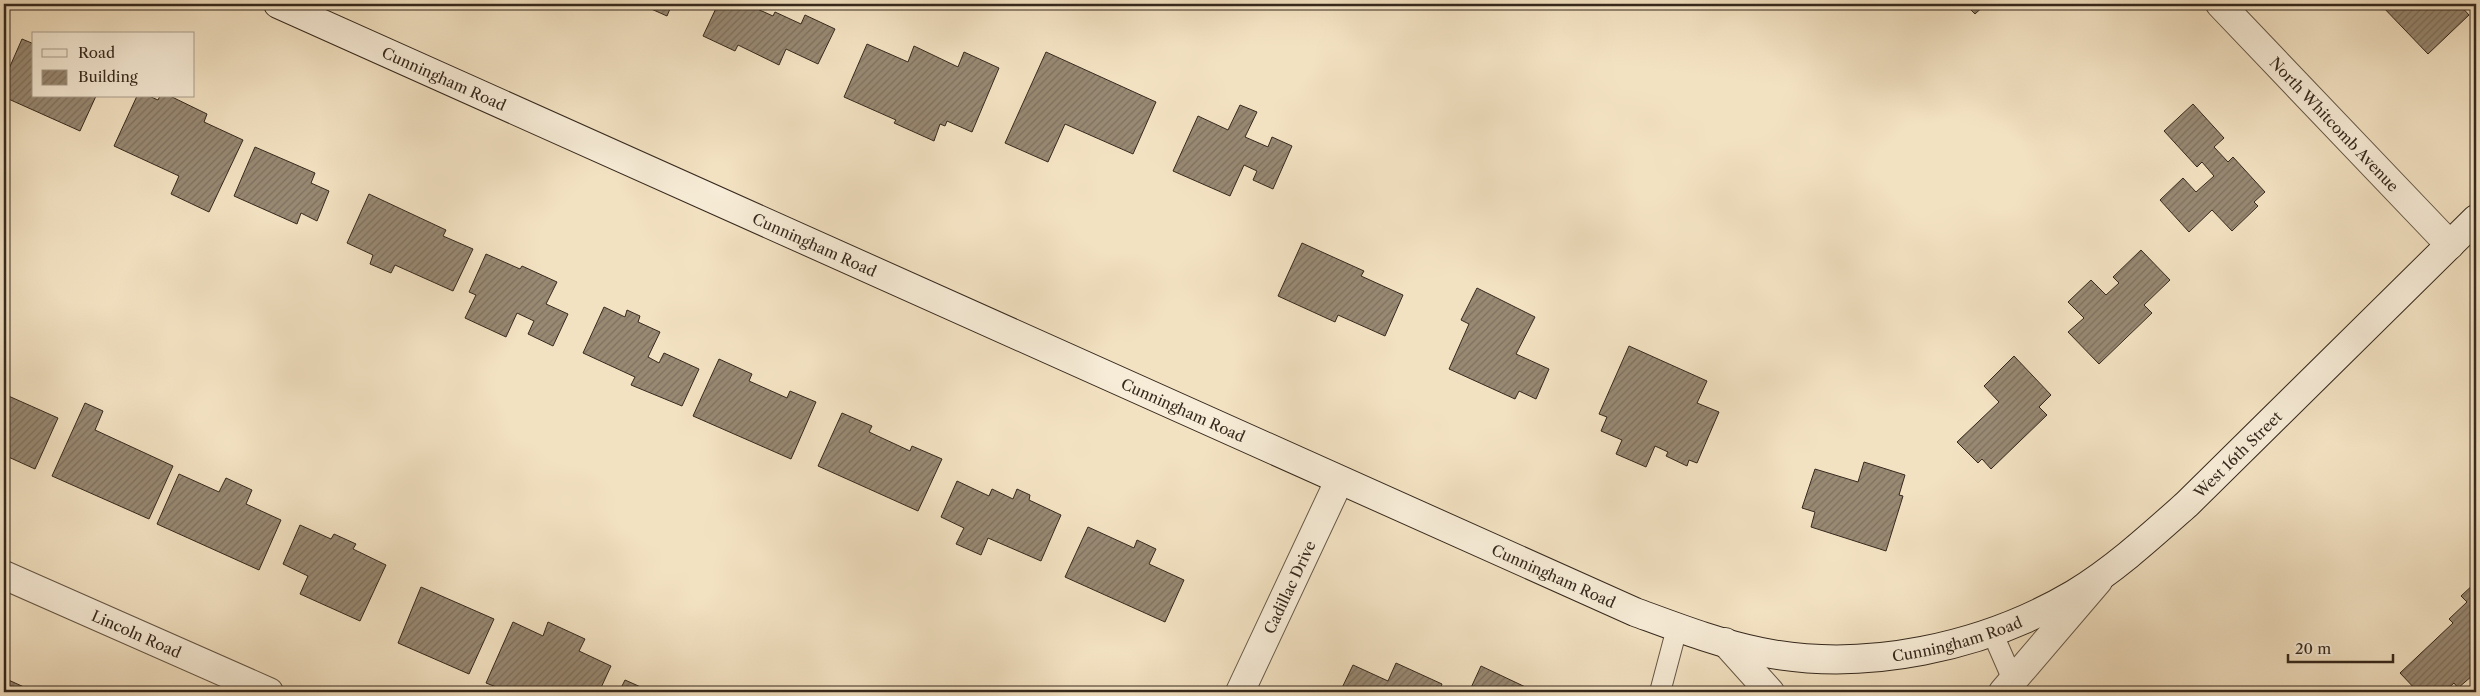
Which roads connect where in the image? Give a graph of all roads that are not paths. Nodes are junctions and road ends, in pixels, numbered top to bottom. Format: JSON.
{"nodes":[{"id":1,"x":278,"y":4,"type":"edge"},
{"id":2,"x":2220,"y":4,"type":"edge"},
{"id":3,"x":2476,"y":219,"type":"edge"},
{"id":4,"x":2450,"y":245,"type":"junction"},
{"id":5,"x":1339,"y":481,"type":"junction"},
{"id":6,"x":2108,"y":570,"type":"junction"},
{"id":7,"x":4,"y":575,"type":"edge"},
{"id":8,"x":1677,"y":628,"type":"junction"},
{"id":9,"x":1992,"y":632,"type":"junction"},
{"id":10,"x":1725,"y":642,"type":"junction"},
{"id":11,"x":2008,"y":686,"type":"edge"},
{"id":12,"x":269,"y":692,"type":"edge"},
{"id":13,"x":1240,"y":692,"type":"edge"},
{"id":14,"x":1660,"y":692,"type":"edge"},
{"id":15,"x":1770,"y":692,"type":"edge"}],
"edges":[{"from":1,"to":5,"type":"street","name":"Cunningham Road"},
{"from":2,"to":4,"type":"street","name":"North Whitcomb Avenue"},
{"from":3,"to":4,"type":"street","name":"West 16th Street"},
{"from":4,"to":6,"type":"street","name":"West 16th Street"},
{"from":5,"to":8,"type":"street","name":"Cunningham Road"},
{"from":5,"to":13,"type":"street","name":"Cadillac Drive"},
{"from":6,"to":9,"type":"street","name":"Cunningham Road"},
{"from":6,"to":11,"type":"street","name":"West 16th Street"},
{"from":7,"to":12,"type":"street","name":"Lincoln Road"},
{"from":8,"to":10,"type":"street","name":"Cunningham Road"},
{"from":8,"to":14,"type":"lane"},
{"from":9,"to":10,"type":"street","name":"Cunningham Road"},
{"from":9,"to":11,"type":"lane"},
{"from":10,"to":15,"type":"street"}]}
